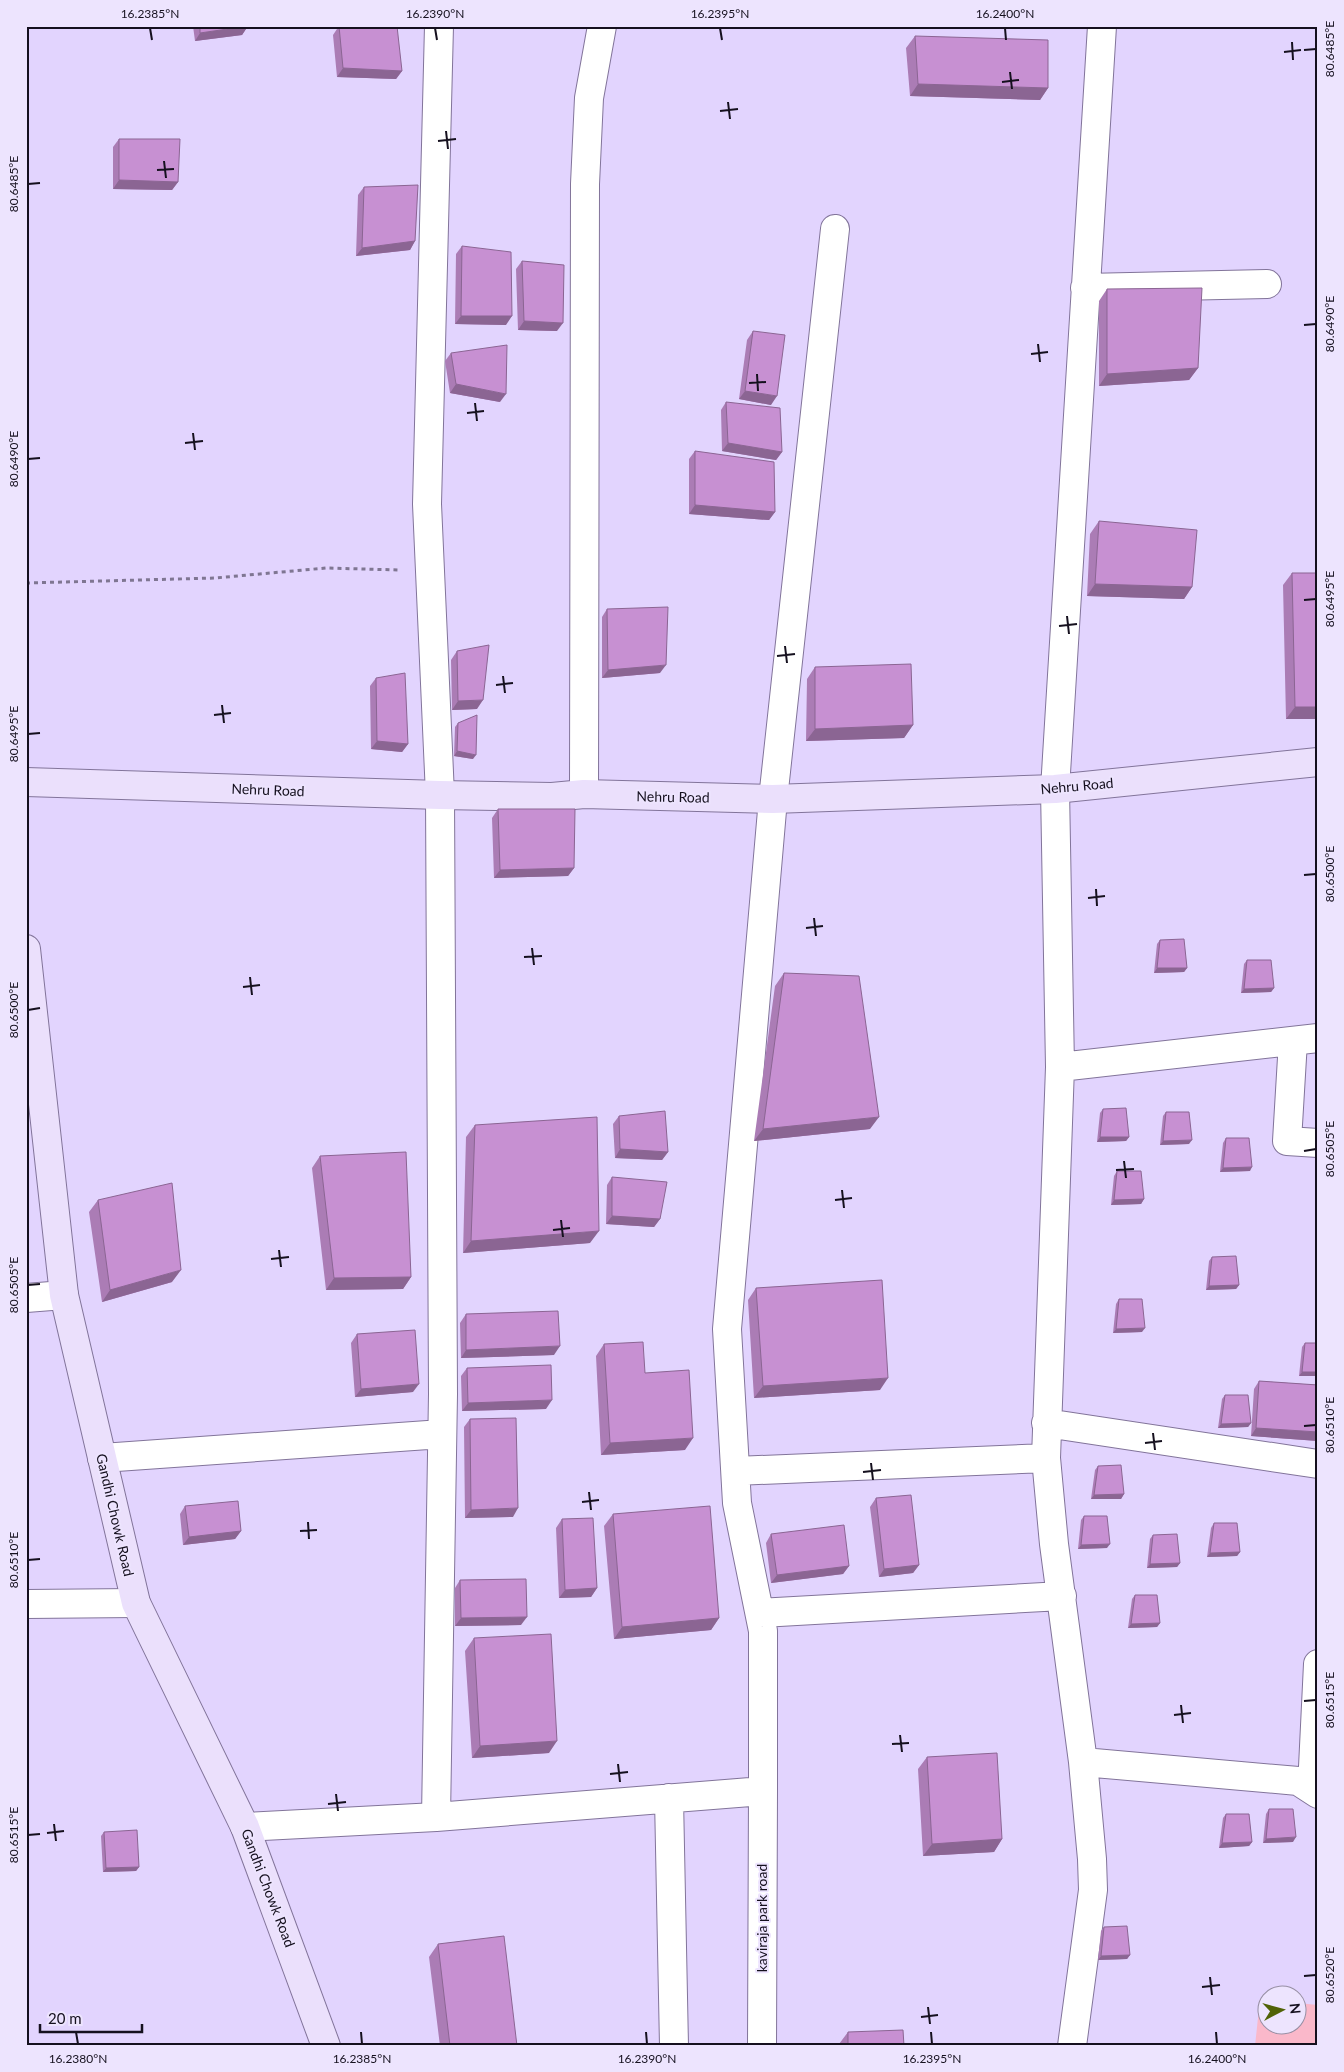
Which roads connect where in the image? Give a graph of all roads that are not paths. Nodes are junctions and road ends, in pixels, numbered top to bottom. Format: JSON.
{"nodes":[{"id":1,"x":440,"y":26,"type":"edge"},
{"id":2,"x":602,"y":26,"type":"edge"},
{"id":3,"x":1102,"y":26,"type":"edge"},
{"id":4,"x":835,"y":229,"type":"dead end"},
{"id":5,"x":1267,"y":284,"type":"dead end"},
{"id":6,"x":1086,"y":288,"type":"junction"},
{"id":7,"x":1318,"y":762,"type":"edge"},
{"id":8,"x":26,"y":782,"type":"edge"},
{"id":9,"x":1055,"y":789,"type":"junction"},
{"id":10,"x":584,"y":794,"type":"junction"},
{"id":11,"x":440,"y":795,"type":"junction"},
{"id":12,"x":773,"y":799,"type":"junction"},
{"id":13,"x":26,"y":949,"type":"edge"},
{"id":14,"x":1305,"y":1040,"type":"edge"},
{"id":15,"x":1060,"y":1067,"type":"junction"},
{"id":16,"x":1318,"y":1143,"type":"edge"},
{"id":17,"x":64,"y":1295,"type":"junction"},
{"id":18,"x":26,"y":1298,"type":"edge"},
{"id":19,"x":1046,"y":1423,"type":"junction"},
{"id":20,"x":442,"y":1434,"type":"junction"},
{"id":21,"x":102,"y":1458,"type":"junction"},
{"id":22,"x":1046,"y":1458,"type":"junction"},
{"id":23,"x":1318,"y":1464,"type":"edge"},
{"id":24,"x":736,"y":1471,"type":"junction"},
{"id":25,"x":1062,"y":1596,"type":"junction"},
{"id":26,"x":136,"y":1603,"type":"junction"},
{"id":27,"x":26,"y":1604,"type":"edge"},
{"id":28,"x":760,"y":1613,"type":"junction"},
{"id":29,"x":1318,"y":1664,"type":"edge"},
{"id":30,"x":1083,"y":1762,"type":"junction"},
{"id":31,"x":763,"y":1791,"type":"junction"},
{"id":32,"x":1315,"y":1791,"type":"edge"},
{"id":33,"x":669,"y":1798,"type":"junction"},
{"id":34,"x":436,"y":1817,"type":"junction"},
{"id":35,"x":245,"y":1827,"type":"junction"},
{"id":36,"x":326,"y":2046,"type":"edge"},
{"id":37,"x":674,"y":2046,"type":"edge"},
{"id":38,"x":762,"y":2046,"type":"edge"},
{"id":39,"x":1072,"y":2046,"type":"edge"}],
"edges":[{"from":1,"to":11,"type":"street"},
{"from":2,"to":10,"type":"street"},
{"from":3,"to":6,"type":"street"},
{"from":4,"to":12,"type":"street","name":"kaviraja park road"},
{"from":5,"to":6,"type":"street"},
{"from":6,"to":9,"type":"street"},
{"from":7,"to":9,"type":"main road","name":"Nehru Road"},
{"from":8,"to":11,"type":"main road","name":"Nehru Road"},
{"from":9,"to":12,"type":"main road","name":"Nehru Road"},
{"from":9,"to":15,"type":"street"},
{"from":10,"to":11,"type":"main road","name":"Nehru Road"},
{"from":10,"to":12,"type":"main road","name":"Nehru Road"},
{"from":11,"to":20,"type":"street"},
{"from":12,"to":24,"type":"street","name":"kaviraja park road"},
{"from":13,"to":17,"type":"main road","name":"Gandhi Chowk Road"},
{"from":14,"to":15,"type":"street"},
{"from":14,"to":16,"type":"street"},
{"from":15,"to":19,"type":"street"},
{"from":17,"to":18,"type":"street"},
{"from":17,"to":21,"type":"main road","name":"Gandhi Chowk Road"},
{"from":19,"to":22,"type":"street"},
{"from":19,"to":23,"type":"street"},
{"from":20,"to":21,"type":"street"},
{"from":20,"to":34,"type":"street"},
{"from":21,"to":26,"type":"main road","name":"Gandhi Chowk Road"},
{"from":22,"to":24,"type":"street"},
{"from":22,"to":25,"type":"street"},
{"from":24,"to":28,"type":"street","name":"kaviraja park road"},
{"from":25,"to":28,"type":"street"},
{"from":25,"to":30,"type":"street"},
{"from":26,"to":27,"type":"street"},
{"from":26,"to":35,"type":"main road","name":"Gandhi Chowk Road"},
{"from":28,"to":31,"type":"street","name":"kaviraja park road"},
{"from":29,"to":32,"type":"street"},
{"from":30,"to":32,"type":"street"},
{"from":30,"to":39,"type":"street"},
{"from":31,"to":33,"type":"street"},
{"from":31,"to":38,"type":"street","name":"kaviraja park road"},
{"from":33,"to":34,"type":"street"},
{"from":33,"to":37,"type":"street"},
{"from":34,"to":35,"type":"street"},
{"from":35,"to":36,"type":"main road","name":"Gandhi Chowk Road"}]}
